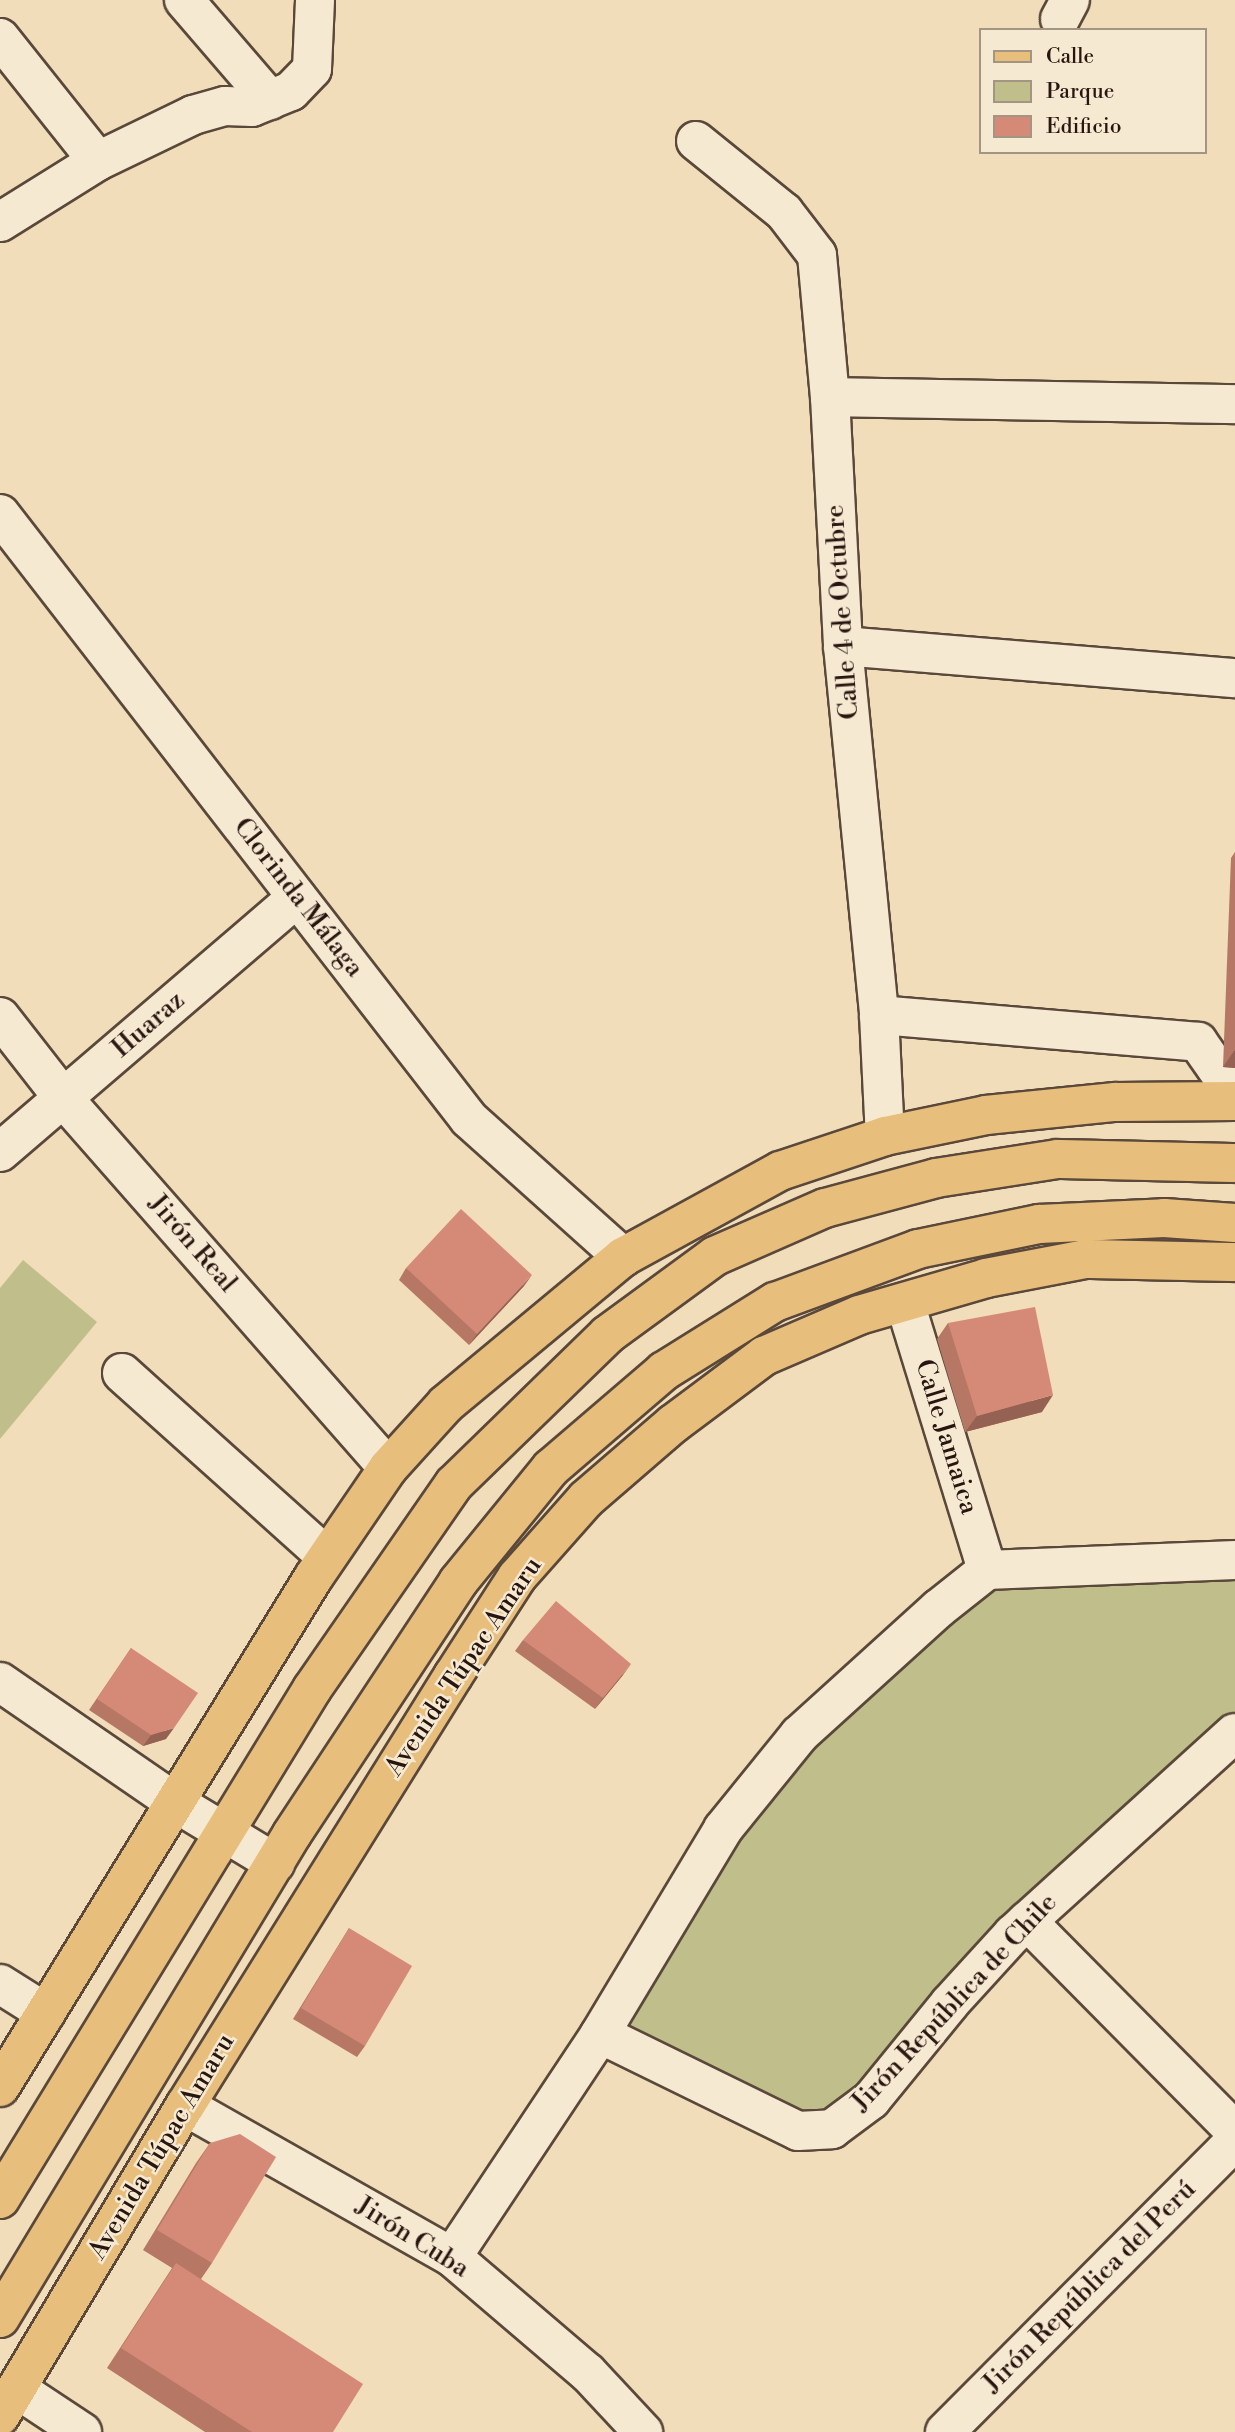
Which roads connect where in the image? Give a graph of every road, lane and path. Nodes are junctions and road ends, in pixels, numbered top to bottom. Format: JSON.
{"nodes":[{"id":1,"x":184,"y":0,"type":"edge"},
{"id":2,"x":315,"y":0,"type":"edge"},
{"id":3,"x":0,"y":38,"type":"edge"},
{"id":4,"x":270,"y":100,"type":"junction"},
{"id":5,"x":696,"y":141,"type":"dead end"},
{"id":6,"x":98,"y":161,"type":"junction"},
{"id":7,"x":0,"y":222,"type":"edge"},
{"id":8,"x":830,"y":397,"type":"junction"},
{"id":9,"x":1235,"y":404,"type":"edge"},
{"id":10,"x":0,"y":514,"type":"edge"},
{"id":11,"x":844,"y":646,"type":"junction"},
{"id":12,"x":1235,"y":678,"type":"edge"},
{"id":13,"x":297,"y":897,"type":"junction"},
{"id":14,"x":879,"y":1015,"type":"junction"},
{"id":15,"x":0,"y":1017,"type":"edge"},
{"id":16,"x":1235,"y":1095,"type":"edge"},
{"id":17,"x":64,"y":1099,"type":"junction"},
{"id":18,"x":1235,"y":1101,"type":"edge"},
{"id":19,"x":885,"y":1136,"type":"junction"},
{"id":20,"x":0,"y":1152,"type":"edge"},
{"id":21,"x":1235,"y":1163,"type":"edge"},
{"id":22,"x":1235,"y":1223,"type":"edge"},
{"id":23,"x":622,"y":1257,"type":"junction"},
{"id":24,"x":1235,"y":1262,"type":"edge"},
{"id":25,"x":905,"y":1303,"type":"junction"},
{"id":26,"x":122,"y":1373,"type":"dead end"},
{"id":27,"x":388,"y":1468,"type":"junction"},
{"id":28,"x":327,"y":1556,"type":"junction"},
{"id":29,"x":1235,"y":1560,"type":"edge"},
{"id":30,"x":987,"y":1570,"type":"junction"},
{"id":31,"x":0,"y":1682,"type":"edge"},
{"id":32,"x":1235,"y":1733,"type":"edge"},
{"id":33,"x":176,"y":1803,"type":"junction"},
{"id":34,"x":224,"y":1832,"type":"junction"},
{"id":35,"x":275,"y":1863,"type":"junction"},
{"id":36,"x":1027,"y":1921,"type":"junction"},
{"id":37,"x":0,"y":1984,"type":"edge"},
{"id":38,"x":46,"y":2013,"type":"junction"},
{"id":39,"x":600,"y":2034,"type":"junction"},
{"id":40,"x":0,"y":2087,"type":"edge"},
{"id":41,"x":186,"y":2106,"type":"junction"},
{"id":42,"x":1235,"y":2131,"type":"edge"},
{"id":43,"x":1235,"y":2141,"type":"edge"},
{"id":44,"x":0,"y":2199,"type":"edge"},
{"id":45,"x":452,"y":2257,"type":"junction"},
{"id":46,"x":0,"y":2318,"type":"edge"},
{"id":47,"x":9,"y":2403,"type":"edge"},
{"id":48,"x":82,"y":2432,"type":"edge"},
{"id":49,"x":643,"y":2432,"type":"edge"},
{"id":50,"x":945,"y":2432,"type":"edge"}],
"edges":[{"from":1,"to":4,"type":"street"},
{"from":2,"to":4,"type":"street"},
{"from":3,"to":6,"type":"street"},
{"from":4,"to":6,"type":"street"},
{"from":5,"to":8,"type":"street","name":"Calle 4 de Octubre"},
{"from":6,"to":7,"type":"street"},
{"from":8,"to":9,"type":"street"},
{"from":8,"to":11,"type":"street","name":"Calle 4 de Octubre"},
{"from":10,"to":13,"type":"street","name":"Clorinda Málaga"},
{"from":11,"to":12,"type":"street"},
{"from":11,"to":14,"type":"street","name":"Calle 4 de Octubre"},
{"from":13,"to":17,"type":"street","name":"Huaraz"},
{"from":13,"to":23,"type":"street","name":"Clorinda Málaga"},
{"from":14,"to":16,"type":"street"},
{"from":14,"to":19,"type":"street","name":"Calle 4 de Octubre"},
{"from":15,"to":17,"type":"street","name":"Jirón Real"},
{"from":17,"to":20,"type":"street","name":"Huaraz"},
{"from":17,"to":27,"type":"street","name":"Jirón Real"},
{"from":18,"to":19,"type":"main road"},
{"from":19,"to":23,"type":"main road"},
{"from":21,"to":34,"type":"main road"},
{"from":22,"to":35,"type":"main road","name":"Avenida Túpac Amaru"},
{"from":23,"to":27,"type":"main road"},
{"from":24,"to":25,"type":"main road","name":"Avenida Túpac Amaru"},
{"from":25,"to":30,"type":"street","name":"Calle Jamaica"},
{"from":25,"to":41,"type":"main road","name":"Avenida Túpac Amaru"},
{"from":26,"to":28,"type":"street"},
{"from":27,"to":28,"type":"main road"},
{"from":28,"to":33,"type":"main road"},
{"from":29,"to":30,"type":"street"},
{"from":30,"to":39,"type":"street"},
{"from":31,"to":33,"type":"street"},
{"from":32,"to":36,"type":"street","name":"Jirón República de Chile"},
{"from":33,"to":34,"type":"street"},
{"from":33,"to":38,"type":"main road"},
{"from":34,"to":35,"type":"street"},
{"from":34,"to":44,"type":"main road"},
{"from":35,"to":46,"type":"main road","name":"Avenida Túpac Amaru"},
{"from":36,"to":39,"type":"street","name":"Jirón República de Chile"},
{"from":36,"to":42,"type":"street"},
{"from":37,"to":38,"type":"street"},
{"from":38,"to":40,"type":"main road"},
{"from":39,"to":45,"type":"street"},
{"from":41,"to":45,"type":"street","name":"Jirón Cuba"},
{"from":41,"to":47,"type":"main road","name":"Avenida Túpac Amaru"},
{"from":43,"to":50,"type":"street","name":"Jirón República del Perú"},
{"from":45,"to":49,"type":"street","name":"Jirón Cuba"},
{"from":47,"to":48,"type":"street"}]}
